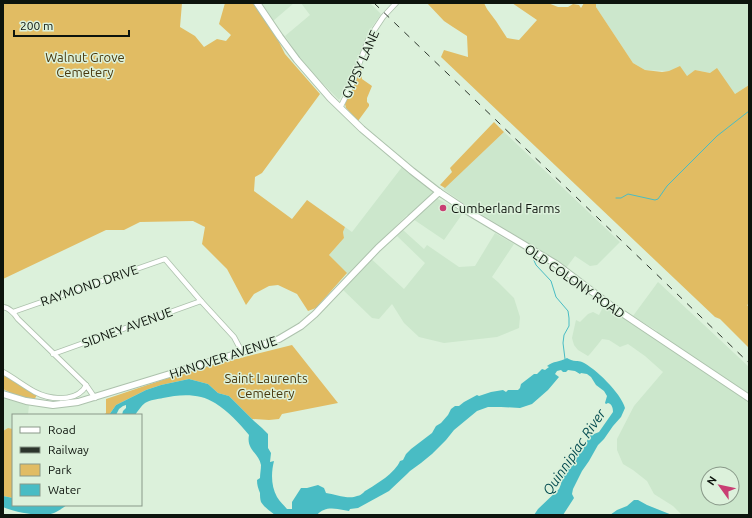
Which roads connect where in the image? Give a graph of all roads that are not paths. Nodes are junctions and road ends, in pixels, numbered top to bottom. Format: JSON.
{"nodes":[{"id":1,"x":257,"y":3,"type":"edge"},
{"id":2,"x":396,"y":3,"type":"edge"},
{"id":3,"x":340,"y":108,"type":"junction"},
{"id":4,"x":439,"y":192,"type":"junction"},
{"id":5,"x":201,"y":301,"type":"junction"},
{"id":6,"x":3,"y":307,"type":"edge"},
{"id":7,"x":13,"y":312,"type":"junction"},
{"id":8,"x":242,"y":352,"type":"junction"},
{"id":9,"x":53,"y":354,"type":"junction"},
{"id":10,"x":3,"y":372,"type":"edge"},
{"id":11,"x":86,"y":385,"type":"junction"},
{"id":12,"x":3,"y":394,"type":"edge"},
{"id":13,"x":95,"y":398,"type":"junction"},
{"id":14,"x":749,"y":398,"type":"edge"}],
"edges":[{"from":1,"to":3,"type":"main road","name":"OLD COLONY ROAD"},
{"from":2,"to":3,"type":"street","name":"GYPSY LANE"},
{"from":3,"to":4,"type":"main road","name":"OLD COLONY ROAD"},
{"from":4,"to":8,"type":"main road","name":"HANOVER AVENUE"},
{"from":4,"to":14,"type":"main road","name":"OLD COLONY ROAD"},
{"from":5,"to":7,"type":"street","name":"RAYMOND DRIVE"},
{"from":5,"to":8,"type":"street"},
{"from":5,"to":9,"type":"street","name":"SIDNEY AVENUE"},
{"from":6,"to":7,"type":"street"},
{"from":7,"to":9,"type":"street"},
{"from":8,"to":13,"type":"main road","name":"HANOVER AVENUE"},
{"from":9,"to":11,"type":"street"},
{"from":10,"to":11,"type":"street"},
{"from":11,"to":13,"type":"street"},
{"from":12,"to":13,"type":"main road","name":"HANOVER AVENUE"}]}
